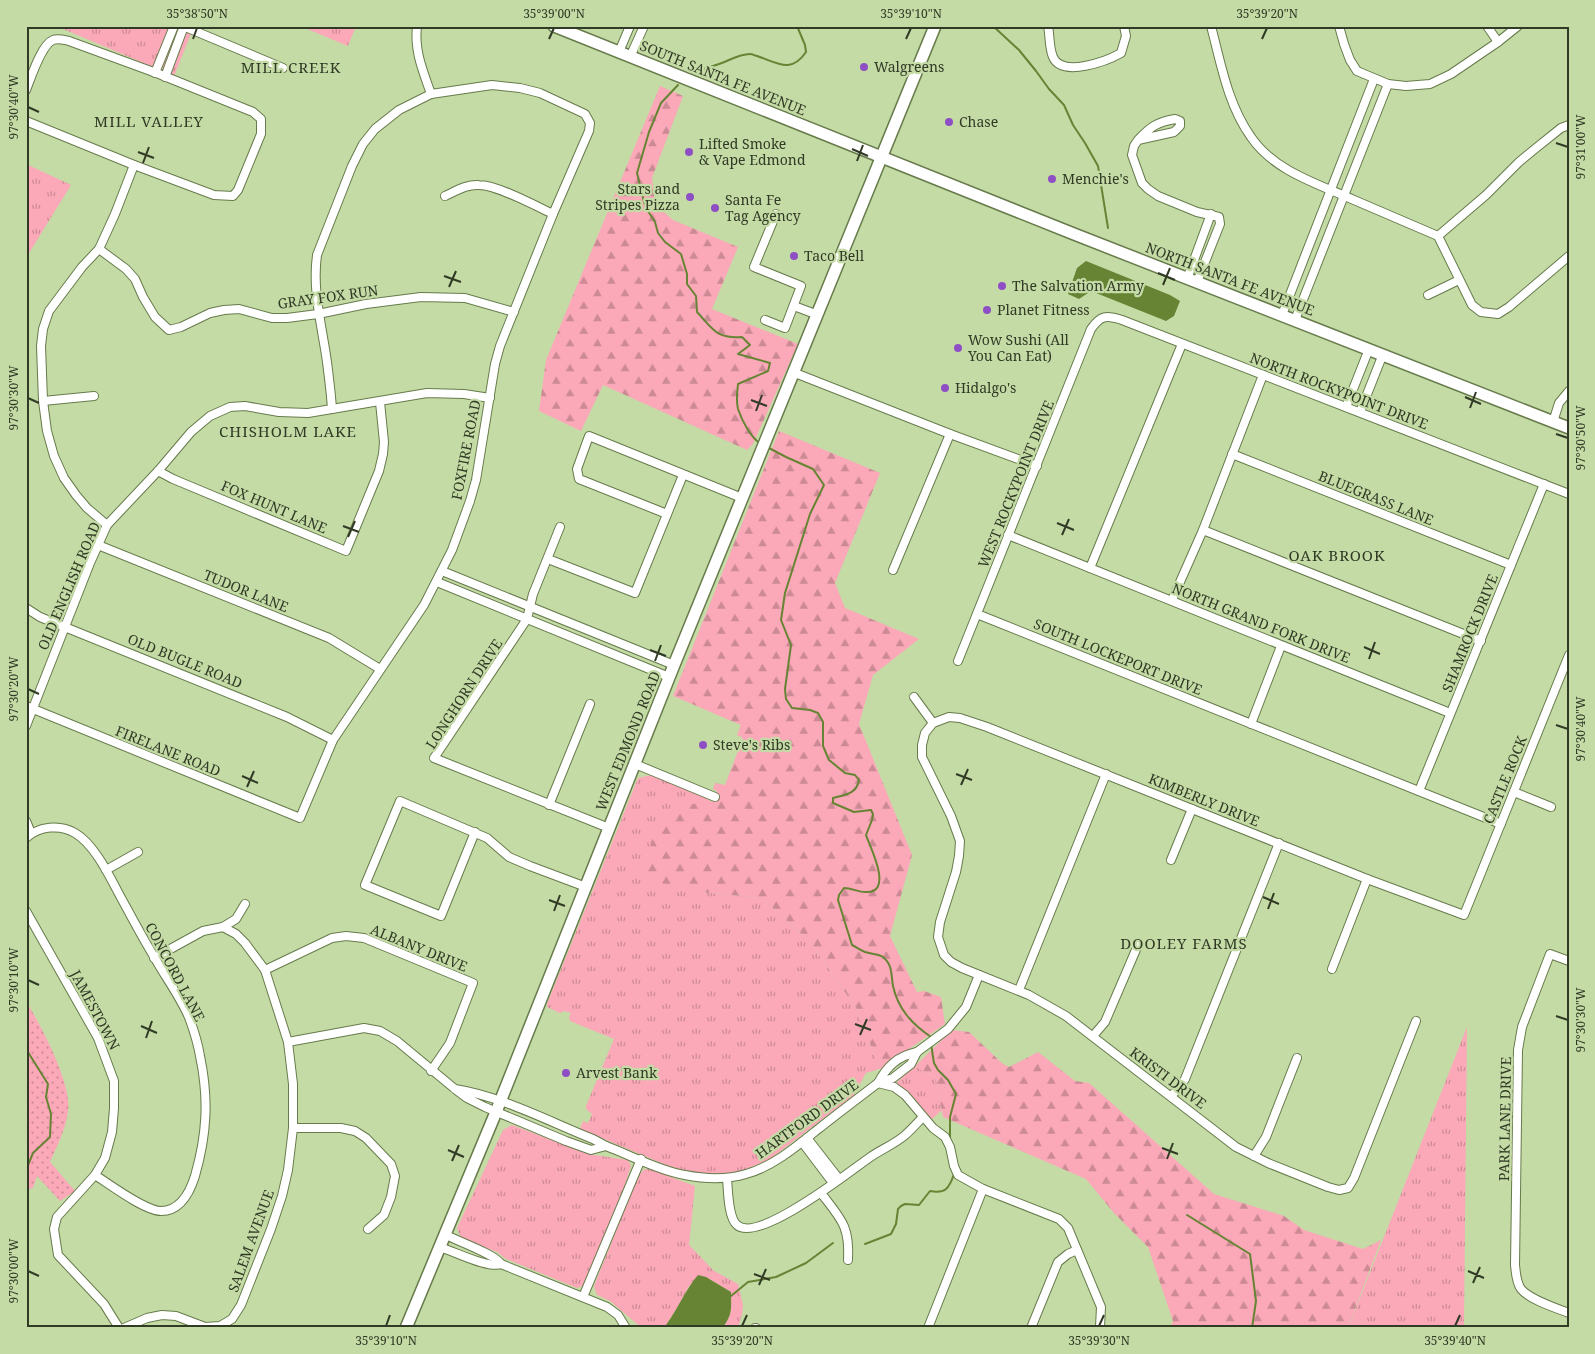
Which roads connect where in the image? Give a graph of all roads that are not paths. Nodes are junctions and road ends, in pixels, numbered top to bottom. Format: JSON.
{"nodes":[{"id":1,"x":174,"y":26,"type":"edge"},
{"id":2,"x":184,"y":26,"type":"edge"},
{"id":3,"x":417,"y":26,"type":"edge"},
{"id":4,"x":554,"y":26,"type":"edge"},
{"id":5,"x":935,"y":26,"type":"edge"},
{"id":6,"x":1048,"y":26,"type":"edge"},
{"id":7,"x":1124,"y":26,"type":"edge"},
{"id":8,"x":1211,"y":26,"type":"edge"},
{"id":9,"x":1339,"y":26,"type":"edge"},
{"id":10,"x":1487,"y":26,"type":"edge"},
{"id":11,"x":1518,"y":26,"type":"edge"},
{"id":12,"x":630,"y":27,"type":"edge"},
{"id":13,"x":644,"y":27,"type":"edge"},
{"id":14,"x":1498,"y":42,"type":"junction"},
{"id":15,"x":618,"y":52,"type":"junction"},
{"id":16,"x":630,"y":57,"type":"junction"},
{"id":17,"x":283,"y":68,"type":"dead end"},
{"id":18,"x":155,"y":73,"type":"junction"},
{"id":19,"x":165,"y":76,"type":"junction"},
{"id":20,"x":1374,"y":79,"type":"junction"},
{"id":21,"x":1388,"y":84,"type":"junction"},
{"id":22,"x":26,"y":90,"type":"edge"},
{"id":23,"x":431,"y":94,"type":"junction"},
{"id":24,"x":26,"y":121,"type":"edge"},
{"id":25,"x":1569,"y":125,"type":"edge"},
{"id":26,"x":1138,"y":140,"type":"junction"},
{"id":27,"x":881,"y":157,"type":"junction"},
{"id":28,"x":134,"y":165,"type":"junction"},
{"id":29,"x":1331,"y":190,"type":"junction"},
{"id":30,"x":446,"y":196,"type":"dead end"},
{"id":31,"x":1345,"y":196,"type":"junction"},
{"id":32,"x":553,"y":214,"type":"junction"},
{"id":33,"x":776,"y":214,"type":"dead end"},
{"id":34,"x":1438,"y":236,"type":"junction"},
{"id":35,"x":99,"y":249,"type":"junction"},
{"id":36,"x":1569,"y":256,"type":"edge"},
{"id":37,"x":1192,"y":280,"type":"junction"},
{"id":38,"x":1459,"y":280,"type":"junction"},
{"id":39,"x":1428,"y":294,"type":"dead end"},
{"id":40,"x":794,"y":306,"type":"junction"},
{"id":41,"x":514,"y":312,"type":"junction"},
{"id":42,"x":318,"y":314,"type":"junction"},
{"id":43,"x":818,"y":315,"type":"junction"},
{"id":44,"x":1282,"y":315,"type":"junction"},
{"id":45,"x":1100,"y":318,"type":"joint"},
{"id":46,"x":765,"y":320,"type":"dead end"},
{"id":47,"x":1295,"y":320,"type":"junction"},
{"id":48,"x":1182,"y":344,"type":"junction"},
{"id":49,"x":1369,"y":349,"type":"junction"},
{"id":50,"x":1383,"y":354,"type":"junction"},
{"id":51,"x":794,"y":373,"type":"junction"},
{"id":52,"x":1263,"y":375,"type":"junction"},
{"id":53,"x":1569,"y":391,"type":"edge"},
{"id":54,"x":94,"y":396,"type":"dead end"},
{"id":55,"x":490,"y":398,"type":"junction"},
{"id":56,"x":43,"y":401,"type":"junction"},
{"id":57,"x":380,"y":402,"type":"junction"},
{"id":58,"x":1346,"y":407,"type":"junction"},
{"id":59,"x":332,"y":409,"type":"junction"},
{"id":60,"x":1360,"y":412,"type":"junction"},
{"id":61,"x":1553,"y":422,"type":"junction"},
{"id":62,"x":1569,"y":428,"type":"edge"},
{"id":63,"x":950,"y":434,"type":"junction"},
{"id":64,"x":1232,"y":454,"type":"junction"},
{"id":65,"x":1037,"y":466,"type":"junction"},
{"id":66,"x":158,"y":471,"type":"junction"},
{"id":67,"x":683,"y":475,"type":"junction"},
{"id":68,"x":1544,"y":484,"type":"junction"},
{"id":69,"x":1569,"y":494,"type":"edge"},
{"id":70,"x":742,"y":498,"type":"junction"},
{"id":71,"x":667,"y":514,"type":"junction"},
{"id":72,"x":107,"y":524,"type":"junction"},
{"id":73,"x":560,"y":527,"type":"dead end"},
{"id":74,"x":1202,"y":530,"type":"junction"},
{"id":75,"x":1008,"y":535,"type":"junction"},
{"id":76,"x":98,"y":545,"type":"junction"},
{"id":77,"x":548,"y":558,"type":"junction"},
{"id":78,"x":1510,"y":565,"type":"junction"},
{"id":79,"x":1090,"y":568,"type":"junction"},
{"id":80,"x":893,"y":570,"type":"dead end"},
{"id":81,"x":442,"y":571,"type":"junction"},
{"id":82,"x":436,"y":582,"type":"junction"},
{"id":83,"x":1172,"y":600,"type":"junction"},
{"id":84,"x":530,"y":606,"type":"junction"},
{"id":85,"x":26,"y":608,"type":"edge"},
{"id":86,"x":977,"y":614,"type":"junction"},
{"id":87,"x":527,"y":619,"type":"junction"},
{"id":88,"x":65,"y":626,"type":"junction"},
{"id":89,"x":1481,"y":641,"type":"junction"},
{"id":90,"x":1282,"y":646,"type":"junction"},
{"id":91,"x":1569,"y":655,"type":"edge"},
{"id":92,"x":958,"y":661,"type":"dead end"},
{"id":93,"x":674,"y":665,"type":"junction"},
{"id":94,"x":380,"y":669,"type":"junction"},
{"id":95,"x":669,"y":677,"type":"junction"},
{"id":96,"x":914,"y":697,"type":"dead end"},
{"id":97,"x":590,"y":704,"type":"dead end"},
{"id":98,"x":30,"y":707,"type":"edge"},
{"id":99,"x":1450,"y":713,"type":"junction"},
{"id":100,"x":934,"y":723,"type":"junction"},
{"id":101,"x":1251,"y":724,"type":"junction"},
{"id":102,"x":26,"y":726,"type":"edge"},
{"id":103,"x":333,"y":740,"type":"junction"},
{"id":104,"x":635,"y":764,"type":"junction"},
{"id":105,"x":1106,"y":774,"type":"junction"},
{"id":106,"x":1419,"y":791,"type":"junction"},
{"id":107,"x":1514,"y":792,"type":"junction"},
{"id":108,"x":715,"y":797,"type":"dead end"},
{"id":109,"x":550,"y":805,"type":"junction"},
{"id":110,"x":1551,"y":807,"type":"dead end"},
{"id":111,"x":1192,"y":809,"type":"junction"},
{"id":112,"x":300,"y":818,"type":"joint"},
{"id":113,"x":26,"y":821,"type":"edge"},
{"id":114,"x":1501,"y":824,"type":"junction"},
{"id":115,"x":609,"y":828,"type":"junction"},
{"id":116,"x":475,"y":832,"type":"junction"},
{"id":117,"x":29,"y":836,"type":"edge"},
{"id":118,"x":1279,"y":843,"type":"junction"},
{"id":119,"x":138,"y":852,"type":"dead end"},
{"id":120,"x":1172,"y":860,"type":"dead end"},
{"id":121,"x":106,"y":870,"type":"junction"},
{"id":122,"x":1367,"y":879,"type":"junction"},
{"id":123,"x":586,"y":886,"type":"junction"},
{"id":124,"x":245,"y":904,"type":"dead end"},
{"id":125,"x":26,"y":911,"type":"edge"},
{"id":126,"x":1464,"y":915,"type":"joint"},
{"id":127,"x":223,"y":926,"type":"junction"},
{"id":128,"x":1138,"y":945,"type":"dead end"},
{"id":129,"x":154,"y":958,"type":"junction"},
{"id":130,"x":1569,"y":961,"type":"edge"},
{"id":131,"x":1332,"y":969,"type":"dead end"},
{"id":132,"x":265,"y":970,"type":"junction"},
{"id":133,"x":979,"y":975,"type":"junction"},
{"id":134,"x":1019,"y":990,"type":"junction"},
{"id":135,"x":1416,"y":1020,"type":"dead end"},
{"id":136,"x":1093,"y":1036,"type":"junction"},
{"id":137,"x":288,"y":1042,"type":"junction"},
{"id":138,"x":1297,"y":1058,"type":"dead end"},
{"id":139,"x":431,"y":1071,"type":"junction"},
{"id":140,"x":878,"y":1083,"type":"junction"},
{"id":141,"x":1171,"y":1096,"type":"junction"},
{"id":142,"x":498,"y":1106,"type":"junction"},
{"id":143,"x":923,"y":1117,"type":"junction"},
{"id":144,"x":292,"y":1128,"type":"junction"},
{"id":145,"x":804,"y":1140,"type":"junction"},
{"id":146,"x":606,"y":1146,"type":"junction"},
{"id":147,"x":1254,"y":1156,"type":"junction"},
{"id":148,"x":641,"y":1159,"type":"junction"},
{"id":149,"x":95,"y":1175,"type":"junction"},
{"id":150,"x":727,"y":1178,"type":"junction"},
{"id":151,"x":836,"y":1181,"type":"junction"},
{"id":152,"x":983,"y":1189,"type":"junction"},
{"id":153,"x":821,"y":1193,"type":"junction"},
{"id":154,"x":368,"y":1229,"type":"dead end"},
{"id":155,"x":444,"y":1234,"type":"junction"},
{"id":156,"x":439,"y":1247,"type":"junction"},
{"id":157,"x":1077,"y":1250,"type":"junction"},
{"id":158,"x":848,"y":1260,"type":"dead end"},
{"id":159,"x":501,"y":1264,"type":"junction"},
{"id":160,"x":584,"y":1297,"type":"junction"},
{"id":161,"x":1569,"y":1313,"type":"edge"},
{"id":162,"x":1100,"y":1327,"type":"edge"},
{"id":163,"x":119,"y":1328,"type":"edge"},
{"id":164,"x":124,"y":1328,"type":"edge"},
{"id":165,"x":406,"y":1328,"type":"edge"},
{"id":166,"x":626,"y":1328,"type":"edge"},
{"id":167,"x":928,"y":1328,"type":"edge"},
{"id":168,"x":1031,"y":1328,"type":"edge"}],
"edges":[{"from":1,"to":18,"type":"street"},
{"from":2,"to":17,"type":"street"},
{"from":2,"to":19,"type":"street"},
{"from":3,"to":23,"type":"street"},
{"from":4,"to":15,"type":"main road","name":"SOUTH SANTA FE AVENUE"},
{"from":5,"to":27,"type":"main road","name":"WEST EDMOND ROAD"},
{"from":6,"to":7,"type":"street"},
{"from":8,"to":29,"type":"street"},
{"from":9,"to":20,"type":"street"},
{"from":10,"to":14,"type":"street"},
{"from":11,"to":14,"type":"street"},
{"from":12,"to":13,"type":"street"},
{"from":12,"to":15,"type":"street"},
{"from":13,"to":16,"type":"street"},
{"from":14,"to":21,"type":"street"},
{"from":15,"to":16,"type":"main road","name":"SOUTH SANTA FE AVENUE"},
{"from":16,"to":27,"type":"main road","name":"SOUTH SANTA FE AVENUE"},
{"from":18,"to":19,"type":"street"},
{"from":18,"to":22,"type":"street"},
{"from":19,"to":28,"type":"street"},
{"from":20,"to":21,"type":"street"},
{"from":20,"to":29,"type":"street"},
{"from":21,"to":31,"type":"street"},
{"from":23,"to":32,"type":"street","name":"FOXFIRE ROAD"},
{"from":23,"to":42,"type":"street"},
{"from":24,"to":28,"type":"street"},
{"from":25,"to":34,"type":"street"},
{"from":26,"to":26,"type":"street"},
{"from":26,"to":37,"type":"street"},
{"from":27,"to":37,"type":"main road","name":"NORTH SANTA FE AVENUE"},
{"from":27,"to":43,"type":"main road","name":"WEST EDMOND ROAD"},
{"from":28,"to":35,"type":"street"},
{"from":29,"to":31,"type":"street"},
{"from":29,"to":44,"type":"street"},
{"from":30,"to":32,"type":"street"},
{"from":31,"to":34,"type":"street"},
{"from":31,"to":47,"type":"street"},
{"from":32,"to":41,"type":"street","name":"FOXFIRE ROAD"},
{"from":33,"to":40,"type":"street"},
{"from":34,"to":38,"type":"street"},
{"from":35,"to":42,"type":"street","name":"GRAY FOX RUN"},
{"from":35,"to":56,"type":"street"},
{"from":36,"to":38,"type":"street"},
{"from":37,"to":44,"type":"main road","name":"NORTH SANTA FE AVENUE"},
{"from":38,"to":39,"type":"street"},
{"from":40,"to":43,"type":"street"},
{"from":40,"to":46,"type":"street"},
{"from":41,"to":42,"type":"street","name":"GRAY FOX RUN"},
{"from":41,"to":55,"type":"street","name":"FOXFIRE ROAD"},
{"from":42,"to":59,"type":"street"},
{"from":43,"to":51,"type":"main road","name":"WEST EDMOND ROAD"},
{"from":44,"to":47,"type":"main road","name":"NORTH SANTA FE AVENUE"},
{"from":45,"to":48,"type":"street","name":"NORTH ROCKYPOINT DRIVE"},
{"from":45,"to":65,"type":"street","name":"WEST ROCKYPOINT DRIVE"},
{"from":47,"to":49,"type":"main road","name":"NORTH SANTA FE AVENUE"},
{"from":48,"to":52,"type":"street","name":"NORTH ROCKYPOINT DRIVE"},
{"from":48,"to":79,"type":"street"},
{"from":49,"to":50,"type":"main road","name":"NORTH SANTA FE AVENUE"},
{"from":49,"to":58,"type":"street"},
{"from":50,"to":60,"type":"street"},
{"from":50,"to":61,"type":"main road","name":"NORTH SANTA FE AVENUE"},
{"from":51,"to":63,"type":"street"},
{"from":51,"to":70,"type":"main road","name":"WEST EDMOND ROAD"},
{"from":52,"to":58,"type":"street","name":"NORTH ROCKYPOINT DRIVE"},
{"from":52,"to":64,"type":"street"},
{"from":53,"to":61,"type":"street"},
{"from":54,"to":56,"type":"street"},
{"from":55,"to":57,"type":"street","name":"OLD ENGLISH ROAD"},
{"from":55,"to":81,"type":"street","name":"FOXFIRE ROAD"},
{"from":56,"to":72,"type":"street"},
{"from":57,"to":59,"type":"street","name":"OLD ENGLISH ROAD"},
{"from":57,"to":66,"type":"street","name":"FOX HUNT LANE"},
{"from":58,"to":60,"type":"street","name":"NORTH ROCKYPOINT DRIVE"},
{"from":59,"to":66,"type":"street","name":"OLD ENGLISH ROAD"},
{"from":60,"to":68,"type":"street","name":"NORTH ROCKYPOINT DRIVE"},
{"from":61,"to":62,"type":"main road","name":"NORTH SANTA FE AVENUE"},
{"from":63,"to":65,"type":"street"},
{"from":63,"to":80,"type":"street"},
{"from":64,"to":74,"type":"street"},
{"from":64,"to":78,"type":"street","name":"BLUEGRASS LANE"},
{"from":65,"to":75,"type":"street","name":"WEST ROCKYPOINT DRIVE"},
{"from":66,"to":72,"type":"street","name":"OLD ENGLISH ROAD"},
{"from":67,"to":70,"type":"street"},
{"from":67,"to":71,"type":"street"},
{"from":67,"to":71,"type":"street"},
{"from":68,"to":69,"type":"street","name":"NORTH ROCKYPOINT DRIVE"},
{"from":68,"to":78,"type":"street","name":"SHAMROCK DRIVE"},
{"from":70,"to":93,"type":"main road","name":"WEST EDMOND ROAD"},
{"from":71,"to":77,"type":"street"},
{"from":72,"to":76,"type":"street","name":"OLD ENGLISH ROAD"},
{"from":73,"to":77,"type":"street","name":"LONGHORN DRIVE"},
{"from":74,"to":83,"type":"street"},
{"from":74,"to":89,"type":"street"},
{"from":75,"to":79,"type":"street","name":"NORTH GRAND FORK DRIVE"},
{"from":75,"to":86,"type":"street","name":"WEST ROCKYPOINT DRIVE"},
{"from":76,"to":88,"type":"street","name":"OLD ENGLISH ROAD"},
{"from":76,"to":94,"type":"street","name":"TUDOR LANE"},
{"from":77,"to":84,"type":"street","name":"LONGHORN DRIVE"},
{"from":78,"to":89,"type":"street","name":"SHAMROCK DRIVE"},
{"from":79,"to":83,"type":"street","name":"NORTH GRAND FORK DRIVE"},
{"from":81,"to":82,"type":"street","name":"FOXFIRE ROAD"},
{"from":81,"to":84,"type":"street"},
{"from":82,"to":87,"type":"street"},
{"from":82,"to":94,"type":"street","name":"FOXFIRE ROAD"},
{"from":83,"to":90,"type":"street","name":"NORTH GRAND FORK DRIVE"},
{"from":84,"to":87,"type":"street","name":"LONGHORN DRIVE"},
{"from":84,"to":93,"type":"street"},
{"from":85,"to":88,"type":"street","name":"OLD BUGLE ROAD"},
{"from":86,"to":92,"type":"street","name":"WEST ROCKYPOINT DRIVE"},
{"from":86,"to":101,"type":"street","name":"SOUTH LOCKEPORT DRIVE"},
{"from":87,"to":95,"type":"street"},
{"from":87,"to":109,"type":"street","name":"LONGHORN DRIVE"},
{"from":88,"to":98,"type":"street","name":"OLD ENGLISH ROAD"},
{"from":88,"to":103,"type":"street","name":"OLD BUGLE ROAD"},
{"from":89,"to":99,"type":"street","name":"SHAMROCK DRIVE"},
{"from":90,"to":99,"type":"street","name":"NORTH GRAND FORK DRIVE"},
{"from":90,"to":101,"type":"street"},
{"from":91,"to":107,"type":"street","name":"CASTLE ROCK"},
{"from":93,"to":95,"type":"main road","name":"WEST EDMOND ROAD"},
{"from":94,"to":103,"type":"street","name":"FOXFIRE ROAD"},
{"from":95,"to":104,"type":"main road","name":"WEST EDMOND ROAD"},
{"from":96,"to":100,"type":"street"},
{"from":97,"to":109,"type":"street"},
{"from":98,"to":102,"type":"street","name":"OLD ENGLISH ROAD"},
{"from":98,"to":112,"type":"street","name":"FIRELANE ROAD"},
{"from":99,"to":106,"type":"street","name":"SHAMROCK DRIVE"},
{"from":100,"to":105,"type":"street","name":"KIMBERLY DRIVE"},
{"from":100,"to":133,"type":"street","name":"KRISTI DRIVE"},
{"from":101,"to":106,"type":"street","name":"SOUTH LOCKEPORT DRIVE"},
{"from":103,"to":112,"type":"street","name":"FOXFIRE ROAD"},
{"from":104,"to":108,"type":"street"},
{"from":104,"to":115,"type":"main road","name":"WEST EDMOND ROAD"},
{"from":105,"to":111,"type":"street","name":"KIMBERLY DRIVE"},
{"from":105,"to":134,"type":"street"},
{"from":106,"to":114,"type":"street","name":"SOUTH LOCKEPORT DRIVE"},
{"from":107,"to":110,"type":"street"},
{"from":107,"to":114,"type":"street","name":"CASTLE ROCK"},
{"from":109,"to":115,"type":"street","name":"LONGHORN DRIVE"},
{"from":111,"to":118,"type":"street","name":"KIMBERLY DRIVE"},
{"from":111,"to":120,"type":"street"},
{"from":113,"to":117,"type":"street"},
{"from":114,"to":126,"type":"street","name":"CASTLE ROCK"},
{"from":115,"to":123,"type":"main road","name":"WEST EDMOND ROAD"},
{"from":116,"to":116,"type":"street"},
{"from":116,"to":123,"type":"street"},
{"from":117,"to":121,"type":"street","name":"CONCORD LANE"},
{"from":118,"to":122,"type":"street","name":"KIMBERLY DRIVE"},
{"from":118,"to":141,"type":"street"},
{"from":119,"to":121,"type":"street"},
{"from":121,"to":129,"type":"street","name":"CONCORD LANE"},
{"from":122,"to":126,"type":"street","name":"KIMBERLY DRIVE"},
{"from":122,"to":131,"type":"street"},
{"from":123,"to":142,"type":"main road","name":"WEST EDMOND ROAD"},
{"from":124,"to":127,"type":"street"},
{"from":125,"to":149,"type":"street","name":"JAMESTOWN"},
{"from":127,"to":129,"type":"street"},
{"from":127,"to":132,"type":"street","name":"SALEM AVENUE"},
{"from":128,"to":136,"type":"street"},
{"from":129,"to":149,"type":"street","name":"CONCORD LANE"},
{"from":130,"to":161,"type":"street","name":"PARK LANE DRIVE"},
{"from":132,"to":137,"type":"street","name":"SALEM AVENUE"},
{"from":132,"to":139,"type":"street","name":"ALBANY DRIVE"},
{"from":133,"to":134,"type":"street","name":"KRISTI DRIVE"},
{"from":133,"to":140,"type":"street","name":"HARTFORD DRIVE"},
{"from":134,"to":136,"type":"street","name":"KRISTI DRIVE"},
{"from":135,"to":147,"type":"street","name":"KRISTI DRIVE"},
{"from":136,"to":141,"type":"street","name":"KRISTI DRIVE"},
{"from":137,"to":139,"type":"street","name":"HARTFORD DRIVE"},
{"from":137,"to":144,"type":"street","name":"SALEM AVENUE"},
{"from":138,"to":147,"type":"street"},
{"from":139,"to":142,"type":"street","name":"HARTFORD DRIVE"},
{"from":140,"to":143,"type":"street"},
{"from":140,"to":145,"type":"street","name":"HARTFORD DRIVE"},
{"from":141,"to":147,"type":"street","name":"KRISTI DRIVE"},
{"from":142,"to":146,"type":"street","name":"HARTFORD DRIVE"},
{"from":142,"to":146,"type":"street","name":"HARTFORD DRIVE"},
{"from":142,"to":155,"type":"main road","name":"WEST EDMOND ROAD"},
{"from":143,"to":151,"type":"street"},
{"from":143,"to":152,"type":"street"},
{"from":144,"to":154,"type":"street"},
{"from":144,"to":164,"type":"street","name":"SALEM AVENUE"},
{"from":145,"to":150,"type":"street","name":"HARTFORD DRIVE"},
{"from":145,"to":151,"type":"street"},
{"from":146,"to":148,"type":"street","name":"HARTFORD DRIVE"},
{"from":148,"to":150,"type":"street","name":"HARTFORD DRIVE"},
{"from":148,"to":160,"type":"street"},
{"from":149,"to":163,"type":"street","name":"JAMESTOWN"},
{"from":150,"to":153,"type":"street"},
{"from":151,"to":153,"type":"street"},
{"from":152,"to":157,"type":"street"},
{"from":152,"to":167,"type":"street"},
{"from":153,"to":158,"type":"street"},
{"from":155,"to":156,"type":"main road","name":"WEST EDMOND ROAD"},
{"from":155,"to":159,"type":"street"},
{"from":156,"to":159,"type":"street"},
{"from":156,"to":165,"type":"main road","name":"WEST EDMOND ROAD"},
{"from":157,"to":162,"type":"street"},
{"from":157,"to":168,"type":"street"},
{"from":159,"to":160,"type":"street"},
{"from":160,"to":166,"type":"street"}]}
